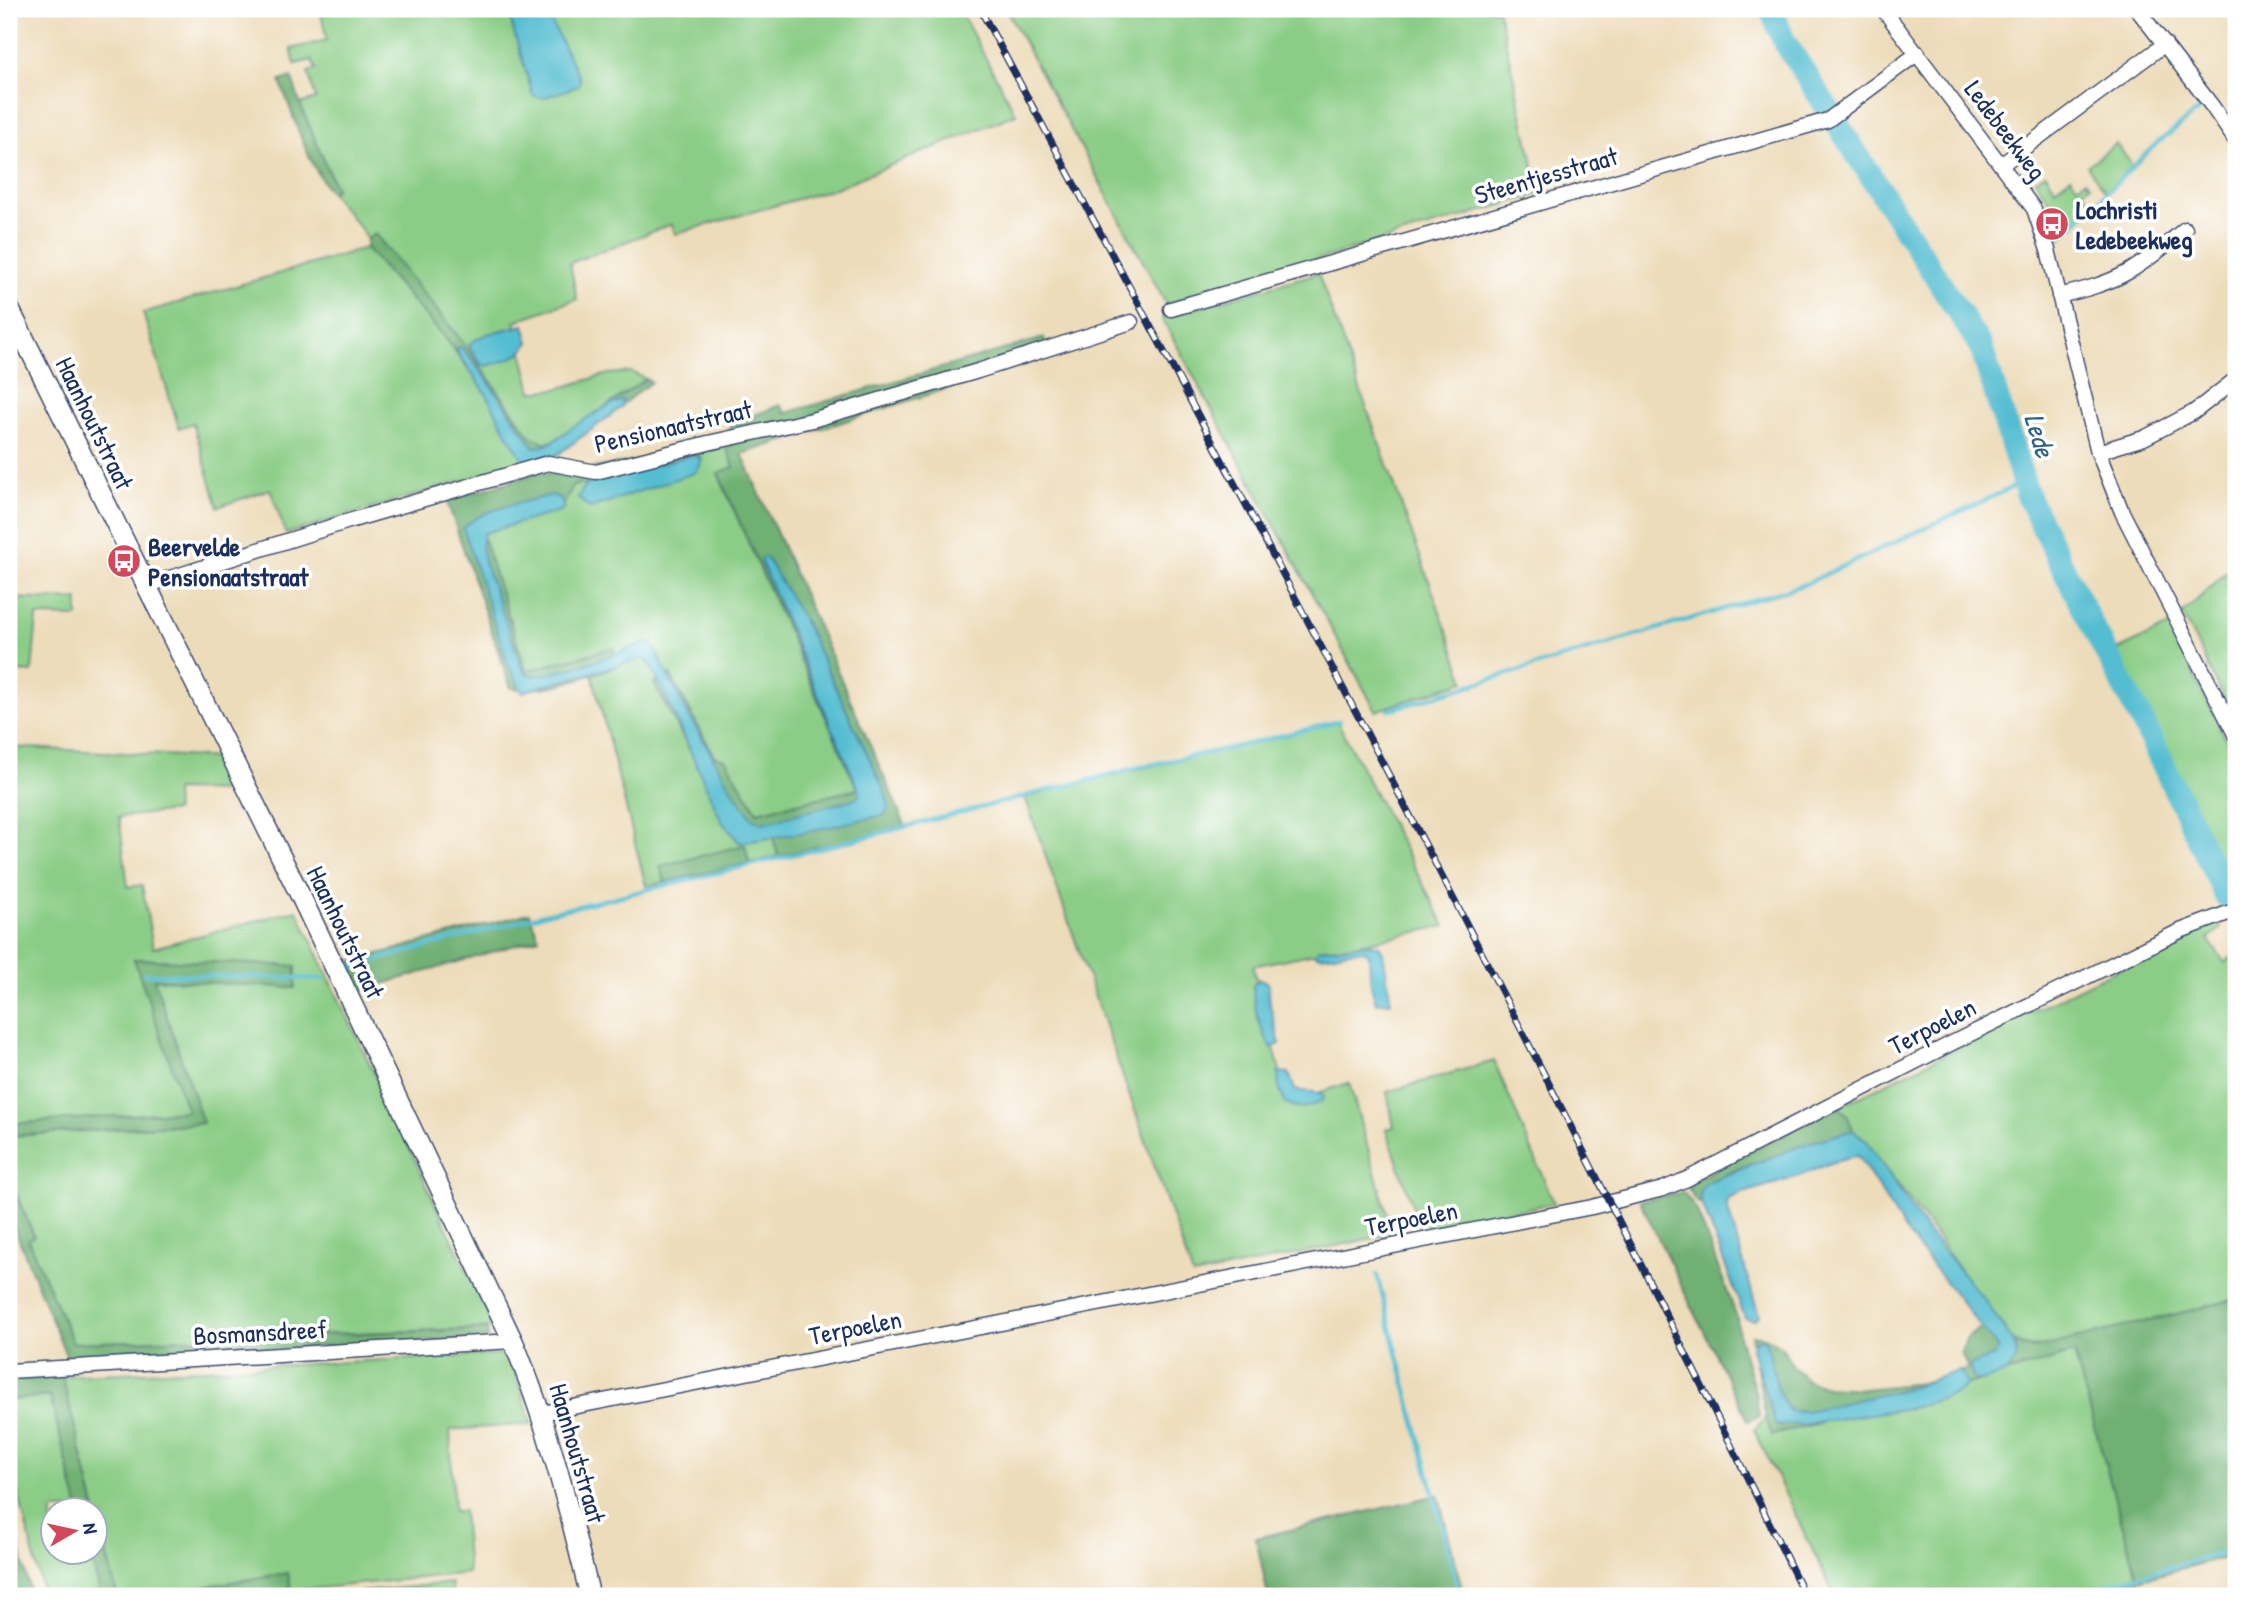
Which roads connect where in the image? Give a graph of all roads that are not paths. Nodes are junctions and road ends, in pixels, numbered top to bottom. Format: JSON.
{"nodes":[{"id":1,"x":1883,"y":9,"type":"edge"},
{"id":2,"x":2137,"y":9,"type":"edge"},
{"id":3,"x":2165,"y":44,"type":"junction"},
{"id":4,"x":1918,"y":53,"type":"junction"},
{"id":5,"x":2236,"y":141,"type":"edge"},
{"id":6,"x":2001,"y":165,"type":"junction"},
{"id":7,"x":2185,"y":229,"type":"dead end"},
{"id":8,"x":2059,"y":296,"type":"junction"},
{"id":9,"x":9,"y":308,"type":"edge"},
{"id":10,"x":1171,"y":309,"type":"dead end"},
{"id":11,"x":1131,"y":322,"type":"dead end"},
{"id":12,"x":2236,"y":379,"type":"edge"},
{"id":13,"x":2098,"y":452,"type":"junction"},
{"id":14,"x":145,"y":586,"type":"junction"},
{"id":15,"x":2236,"y":736,"type":"edge"},
{"id":16,"x":2236,"y":910,"type":"edge"},
{"id":17,"x":513,"y":1341,"type":"junction"},
{"id":18,"x":9,"y":1371,"type":"edge"},
{"id":19,"x":542,"y":1413,"type":"junction"},
{"id":20,"x":590,"y":1596,"type":"edge"}],
"edges":[{"from":1,"to":4,"type":"street","name":"Ledebeekweg"},
{"from":2,"to":3,"type":"street"},
{"from":3,"to":5,"type":"street"},
{"from":3,"to":6,"type":"street"},
{"from":4,"to":6,"type":"street","name":"Ledebeekweg"},
{"from":4,"to":10,"type":"street","name":"Steentjesstraat"},
{"from":6,"to":8,"type":"street","name":"Ledebeekweg"},
{"from":7,"to":8,"type":"street"},
{"from":8,"to":13,"type":"street","name":"Ledebeekweg"},
{"from":9,"to":14,"type":"street","name":"Haanhoutstraat"},
{"from":11,"to":14,"type":"street","name":"Pensionaatstraat"},
{"from":12,"to":13,"type":"street"},
{"from":13,"to":15,"type":"street","name":"Ledebeekweg"},
{"from":14,"to":17,"type":"street","name":"Haanhoutstraat"},
{"from":16,"to":19,"type":"street","name":"Terpoelen"},
{"from":17,"to":18,"type":"street","name":"Bosmansdreef"},
{"from":17,"to":19,"type":"street","name":"Haanhoutstraat"},
{"from":19,"to":20,"type":"street","name":"Haanhoutstraat"}]}
